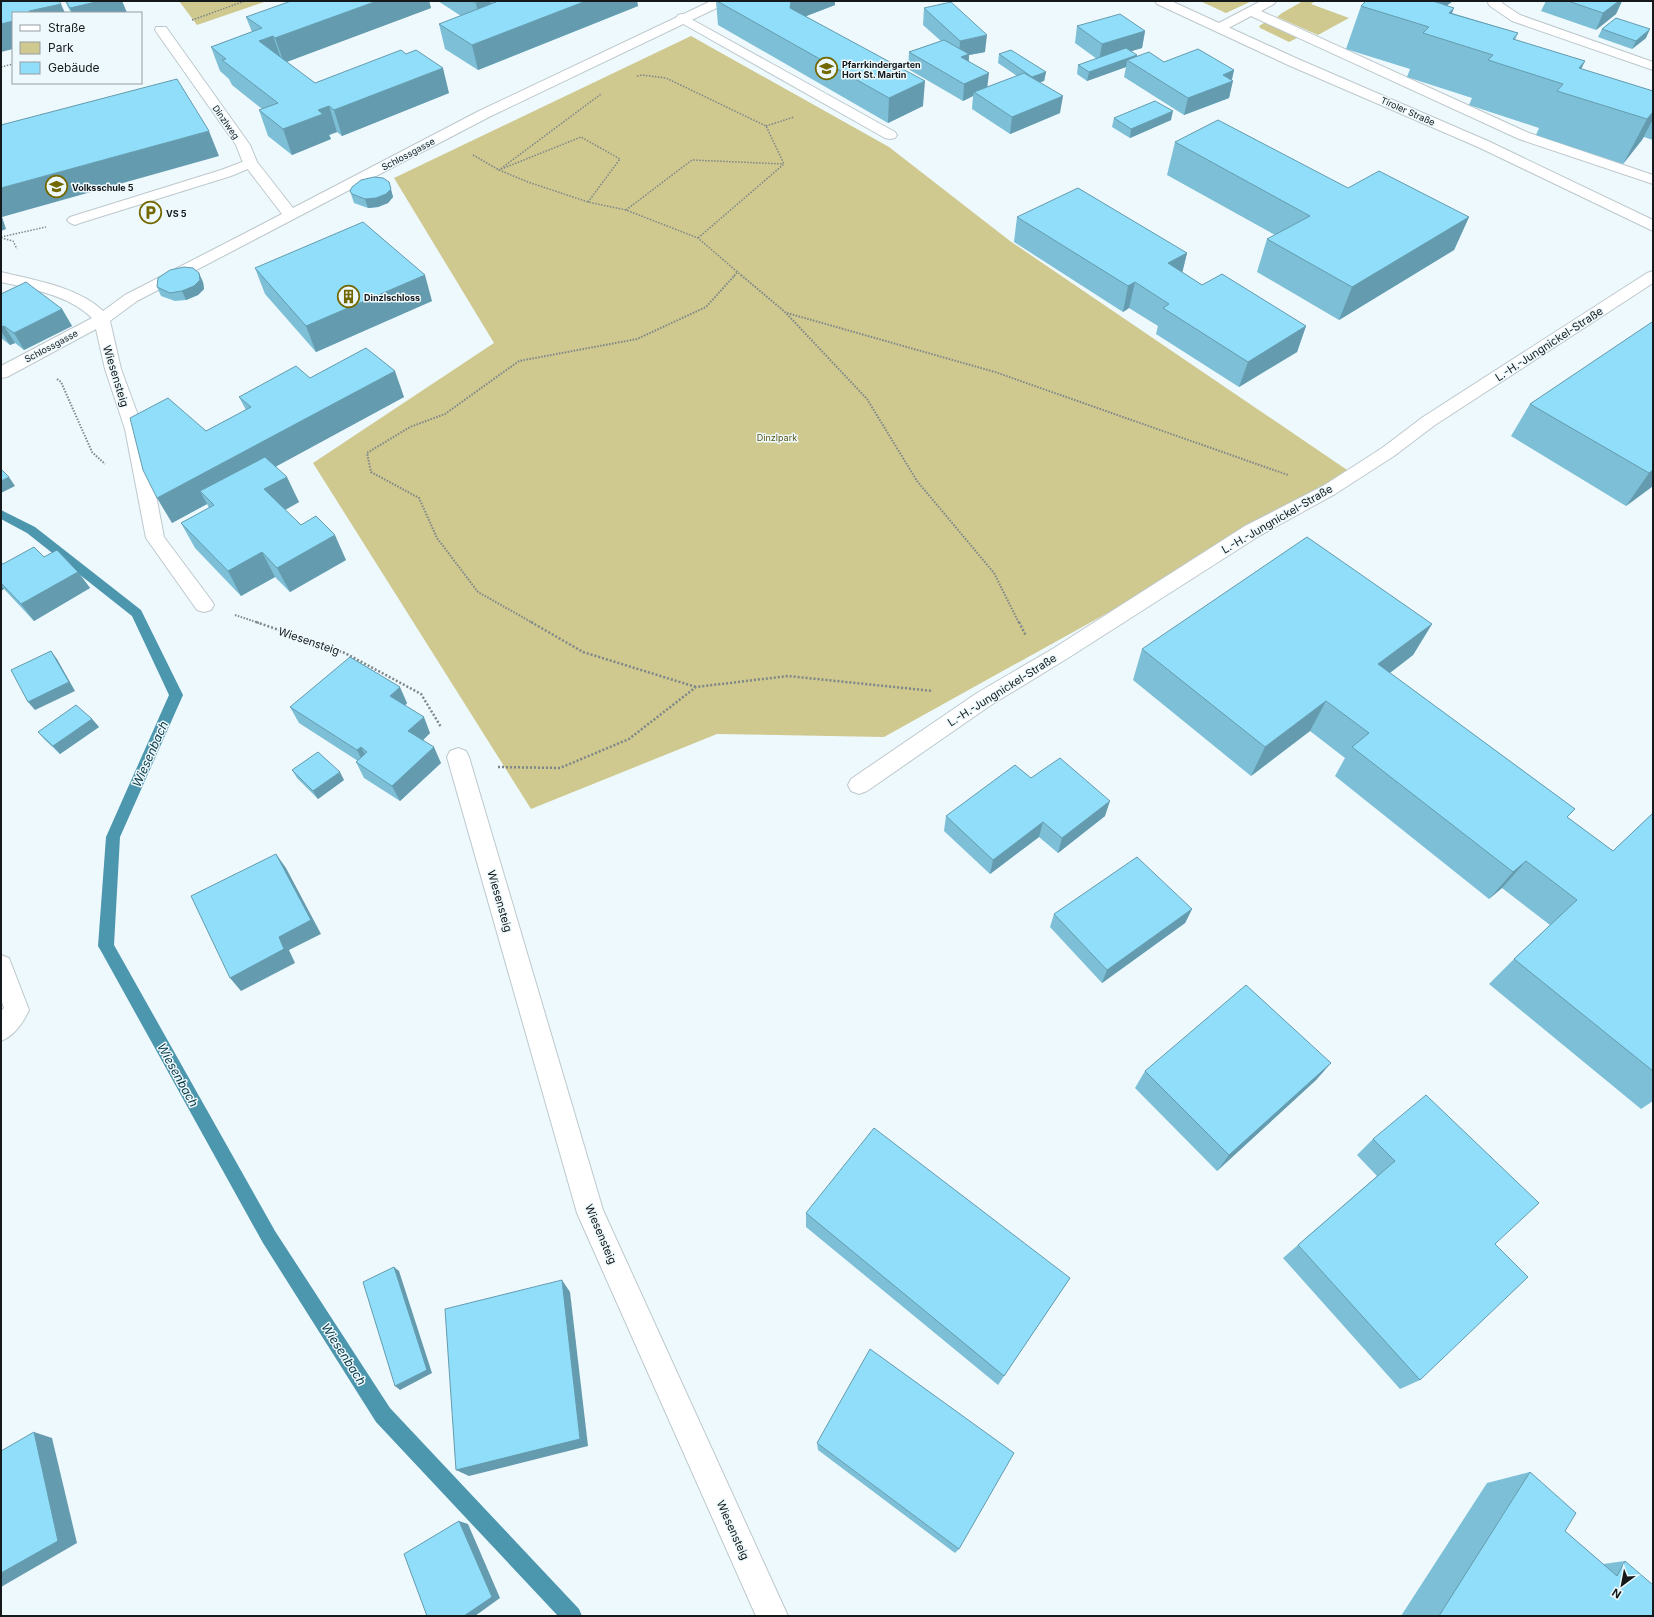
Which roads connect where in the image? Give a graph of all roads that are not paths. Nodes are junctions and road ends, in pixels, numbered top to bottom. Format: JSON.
{"nodes":[{"id":1,"x":721,"y":1,"type":"edge"},
{"id":2,"x":1160,"y":1,"type":"edge"},
{"id":3,"x":1270,"y":1,"type":"edge"},
{"id":4,"x":1497,"y":1,"type":"edge"},
{"id":5,"x":1252,"y":11,"type":"junction"},
{"id":6,"x":682,"y":18,"type":"junction"},
{"id":7,"x":1219,"y":28,"type":"junction"},
{"id":8,"x":161,"y":30,"type":"road end"},
{"id":9,"x":1653,"y":66,"type":"edge"},
{"id":10,"x":890,"y":136,"type":"dead end"},
{"id":11,"x":250,"y":163,"type":"junction"},
{"id":12,"x":1653,"y":180,"type":"edge"},
{"id":13,"x":290,"y":215,"type":"junction"},
{"id":14,"x":75,"y":220,"type":"road end"},
{"id":15,"x":1653,"y":226,"type":"edge"},
{"id":16,"x":1653,"y":276,"type":"edge"},
{"id":17,"x":1,"y":277,"type":"edge"},
{"id":18,"x":102,"y":319,"type":"junction"},
{"id":19,"x":1,"y":373,"type":"edge"},
{"id":20,"x":204,"y":604,"type":"road end"},
{"id":21,"x":458,"y":756,"type":"road end"},
{"id":22,"x":859,"y":785,"type":"dead end"},
{"id":23,"x":1,"y":966,"type":"edge"},
{"id":24,"x":1,"y":1030,"type":"edge"},
{"id":25,"x":772,"y":1616,"type":"edge"}],
"edges":[{"from":1,"to":6,"type":"street","name":"Schlossgasse"},
{"from":2,"to":7,"type":"street","name":"Tiroler Straße"},
{"from":3,"to":5,"type":"street"},
{"from":4,"to":9,"type":"street"},
{"from":5,"to":7,"type":"street"},
{"from":5,"to":12,"type":"street"},
{"from":6,"to":10,"type":"street"},
{"from":6,"to":13,"type":"street","name":"Schlossgasse"},
{"from":7,"to":15,"type":"street","name":"Tiroler Straße"},
{"from":8,"to":11,"type":"street","name":"Dinzlweg"},
{"from":11,"to":13,"type":"street","name":"Dinzlweg"},
{"from":11,"to":14,"type":"street"},
{"from":13,"to":18,"type":"street","name":"Schlossgasse"},
{"from":16,"to":22,"type":"street","name":"L.-H.-Jungnickel-Straße"},
{"from":17,"to":18,"type":"street"},
{"from":18,"to":19,"type":"street","name":"Schlossgasse"},
{"from":18,"to":20,"type":"street","name":"Wiesensteig"},
{"from":21,"to":25,"type":"street","name":"Wiesensteig"},
{"from":23,"to":24,"type":"street"}]}
